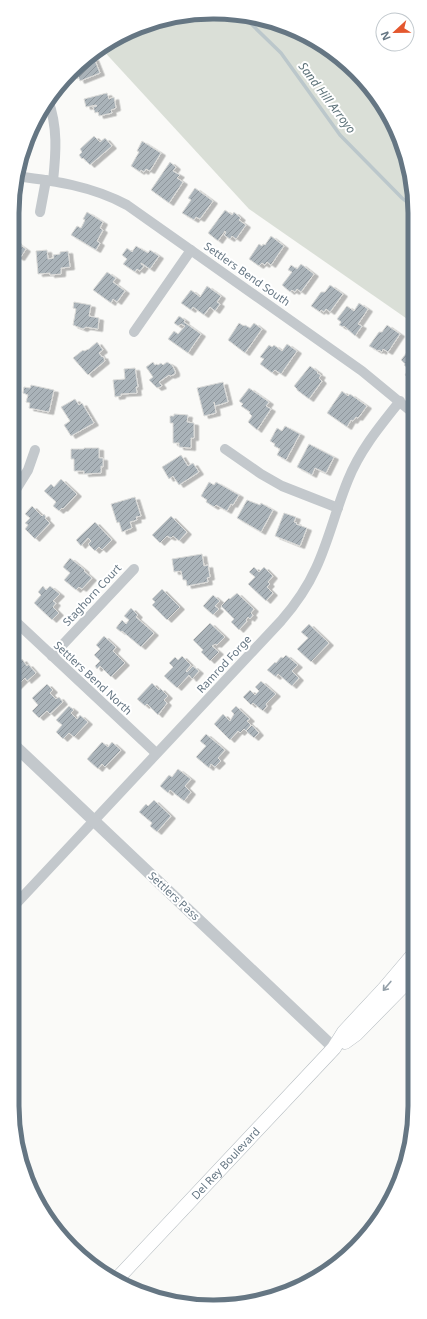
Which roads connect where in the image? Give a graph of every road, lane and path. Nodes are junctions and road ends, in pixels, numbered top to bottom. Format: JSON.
{"nodes":[{"id":1,"x":50,"y":108,"type":"edge"},
{"id":2,"x":23,"y":177,"type":"edge"},
{"id":3,"x":49,"y":181,"type":"junction"},
{"id":4,"x":40,"y":212,"type":"dead end"},
{"id":5,"x":191,"y":250,"type":"junction"},
{"id":6,"x":134,"y":332,"type":"dead end"},
{"id":7,"x":400,"y":401,"type":"junction"},
{"id":8,"x":408,"y":408,"type":"edge"},
{"id":9,"x":225,"y":449,"type":"dead end"},
{"id":10,"x":35,"y":450,"type":"dead end"},
{"id":11,"x":19,"y":485,"type":"edge"},
{"id":12,"x":338,"y":508,"type":"junction"},
{"id":13,"x":134,"y":569,"type":"dead end"},
{"id":14,"x":19,"y":625,"type":"edge"},
{"id":15,"x":52,"y":656,"type":"junction"},
{"id":16,"x":19,"y":750,"type":"edge"},
{"id":17,"x":156,"y":754,"type":"junction"},
{"id":18,"x":93,"y":820,"type":"junction"},
{"id":19,"x":19,"y":900,"type":"edge"},
{"id":20,"x":408,"y":961,"type":"edge"},
{"id":21,"x":408,"y":982,"type":"edge"},
{"id":22,"x":334,"y":1048,"type":"junction"},
{"id":23,"x":120,"y":1276,"type":"edge"}],
"edges":[{"from":1,"to":3,"type":"street"},
{"from":2,"to":3,"type":"street"},
{"from":3,"to":4,"type":"street"},
{"from":3,"to":5,"type":"street","name":"Settlers Bend South"},
{"from":5,"to":6,"type":"street"},
{"from":5,"to":7,"type":"street","name":"Settlers Bend South"},
{"from":7,"to":8,"type":"street","name":"Settlers Bend South"},
{"from":7,"to":12,"type":"street","name":"Ramrod Forge"},
{"from":9,"to":12,"type":"street"},
{"from":10,"to":11,"type":"street"},
{"from":12,"to":17,"type":"street","name":"Ramrod Forge"},
{"from":13,"to":15,"type":"street","name":"Staghorn Court"},
{"from":14,"to":15,"type":"street","name":"Settlers Bend North"},
{"from":15,"to":17,"type":"street","name":"Settlers Bend North"},
{"from":16,"to":18,"type":"street","name":"Settlers Pass"},
{"from":17,"to":18,"type":"street","name":"Ramrod Forge"},
{"from":18,"to":19,"type":"street","name":"Ramrod Forge"},
{"from":18,"to":22,"type":"street","name":"Settlers Pass"},
{"from":20,"to":22,"type":"main road","name":"Del Rey Boulevard","one_way":true},
{"from":21,"to":22,"type":"main road","name":"Del Rey Boulevard"},
{"from":22,"to":23,"type":"main road","name":"Del Rey Boulevard"}]}
